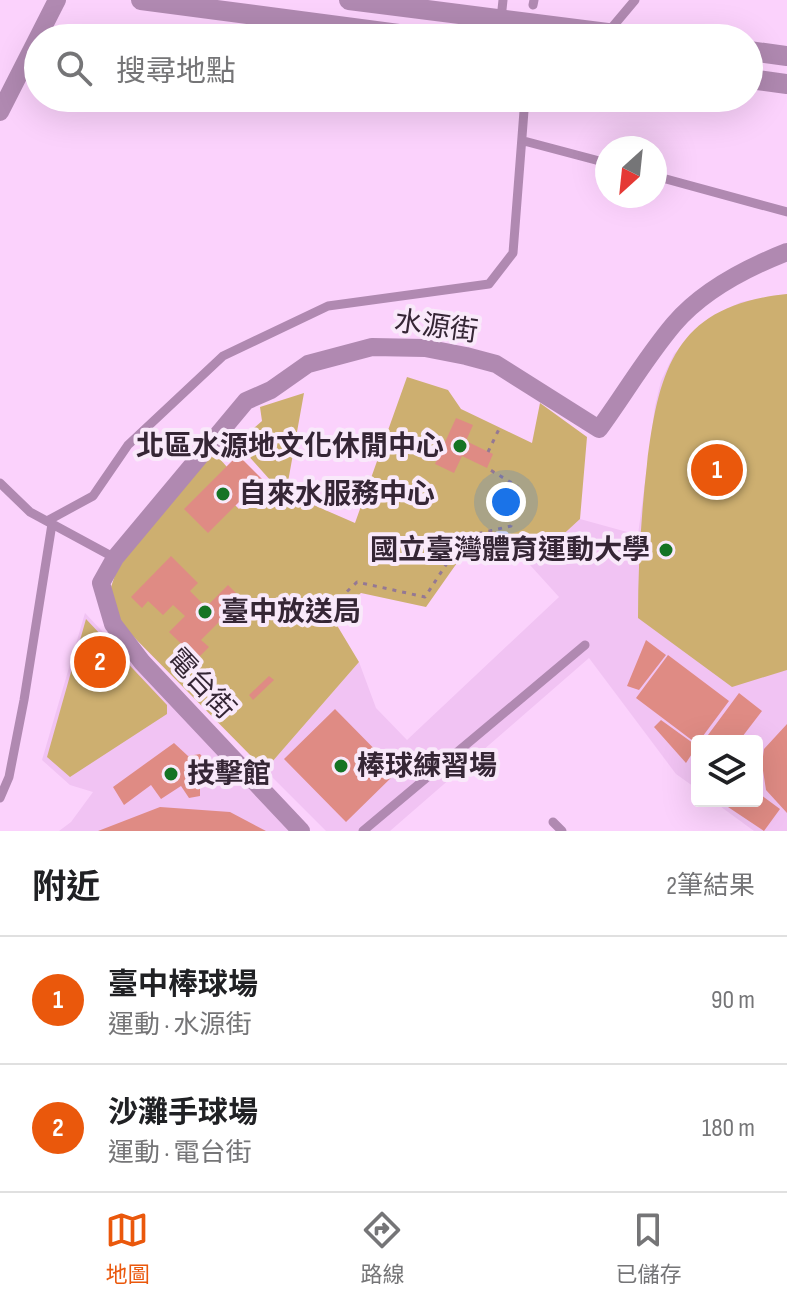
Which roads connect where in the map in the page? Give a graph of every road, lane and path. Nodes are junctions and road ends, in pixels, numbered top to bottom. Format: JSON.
{"nodes":[{"id":1,"x":57,"y":0,"type":"edge"},
{"id":2,"x":141,"y":0,"type":"edge"},
{"id":3,"x":349,"y":0,"type":"edge"},
{"id":4,"x":635,"y":0,"type":"edge"},
{"id":5,"x":387,"y":5,"type":"junction"},
{"id":6,"x":459,"y":7,"type":"edge"},
{"id":7,"x":502,"y":10,"type":"edge"},
{"id":8,"x":45,"y":24,"type":"edge"},
{"id":9,"x":324,"y":24,"type":"edge"},
{"id":10,"x":386,"y":24,"type":"edge"},
{"id":11,"x":567,"y":24,"type":"edge"},
{"id":12,"x":615,"y":24,"type":"edge"},
{"id":13,"x":763,"y":53,"type":"edge"},
{"id":14,"x":787,"y":56,"type":"edge"},
{"id":15,"x":24,"y":65,"type":"edge"},
{"id":16,"x":763,"y":81,"type":"edge"},
{"id":17,"x":787,"y":84,"type":"edge"},
{"id":18,"x":0,"y":112,"type":"edge"},
{"id":19,"x":525,"y":112,"type":"edge"},
{"id":20,"x":524,"y":141,"type":"junction"},
{"id":21,"x":595,"y":160,"type":"edge"},
{"id":22,"x":667,"y":179,"type":"edge"},
{"id":23,"x":787,"y":212,"type":"edge"},
{"id":24,"x":787,"y":252,"type":"edge"},
{"id":25,"x":500,"y":427,"type":"dead end"},
{"id":26,"x":488,"y":452,"type":"dead end"},
{"id":27,"x":487,"y":468,"type":"dead end"},
{"id":28,"x":0,"y":483,"type":"edge"},
{"id":29,"x":50,"y":522,"type":"junction"},
{"id":30,"x":115,"y":558,"type":"junction"},
{"id":31,"x":318,"y":619,"type":"dead end"},
{"id":32,"x":585,"y":645,"type":"dead end"},
{"id":33,"x":0,"y":798,"type":"edge"},
{"id":34,"x":553,"y":822,"type":"dead end"},
{"id":35,"x":301,"y":831,"type":"edge"},
{"id":36,"x":363,"y":831,"type":"edge"},
{"id":37,"x":562,"y":831,"type":"edge"}],
"edges":[{"from":1,"to":8,"type":"street"},
{"from":2,"to":9,"type":"street"},
{"from":3,"to":5,"type":"street"},
{"from":4,"to":12,"type":"lane"},
{"from":5,"to":6,"type":"street"},
{"from":5,"to":10,"type":"street"},
{"from":6,"to":7,"type":"street"},
{"from":7,"to":11,"type":"street"},
{"from":13,"to":14,"type":"street"},
{"from":15,"to":18,"type":"street"},
{"from":16,"to":17,"type":"street"},
{"from":19,"to":20,"type":"lane"},
{"from":20,"to":21,"type":"lane"},
{"from":20,"to":29,"type":"lane"},
{"from":22,"to":23,"type":"lane"},
{"from":24,"to":30,"type":"street","name":"水源街"},
{"from":25,"to":26,"type":"path"},
{"from":27,"to":31,"type":"path"},
{"from":28,"to":29,"type":"lane"},
{"from":29,"to":30,"type":"lane"},
{"from":29,"to":33,"type":"lane"},
{"from":30,"to":35,"type":"street","name":"電台街"},
{"from":32,"to":36,"type":"lane"},
{"from":34,"to":37,"type":"lane"}]}
